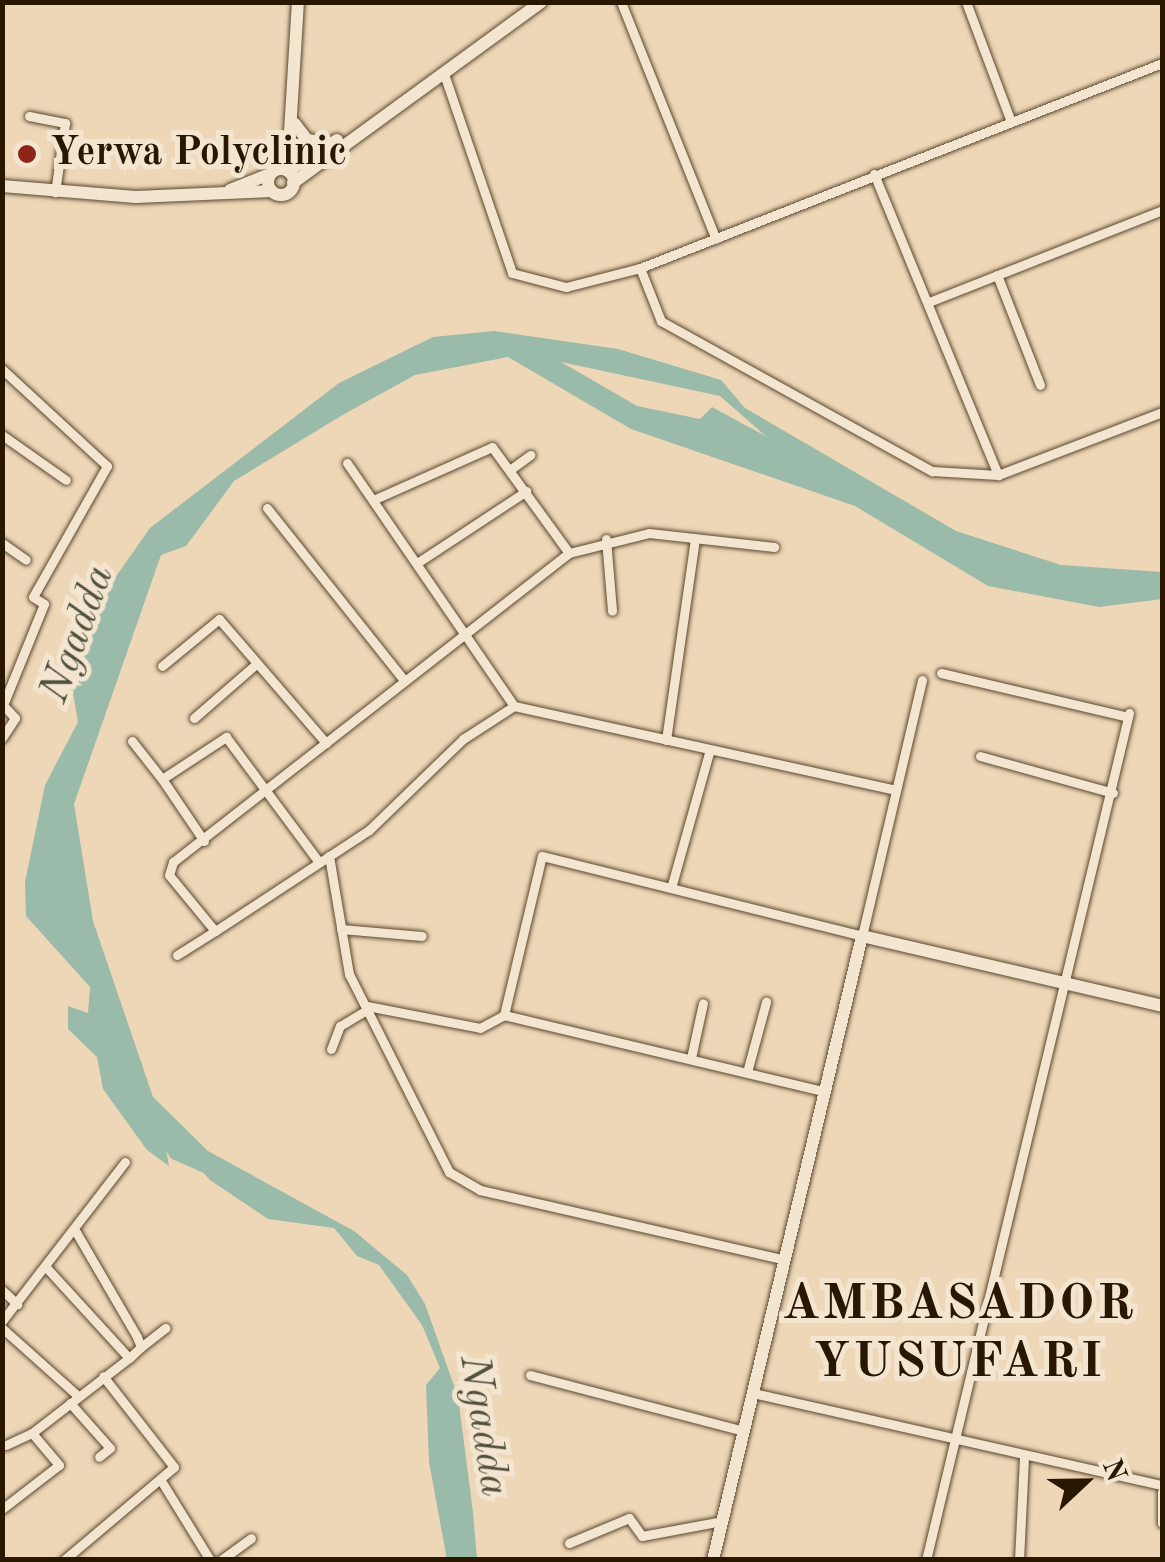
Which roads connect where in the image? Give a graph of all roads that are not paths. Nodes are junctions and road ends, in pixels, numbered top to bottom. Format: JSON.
{"nodes":[{"id":1,"x":298,"y":2,"type":"edge"},
{"id":2,"x":541,"y":2,"type":"edge"},
{"id":3,"x":621,"y":2,"type":"edge"},
{"id":4,"x":966,"y":2,"type":"edge"},
{"id":5,"x":1162,"y":63,"type":"edge"},
{"id":6,"x":444,"y":74,"type":"junction"},
{"id":7,"x":29,"y":116,"type":"dead end"},
{"id":8,"x":292,"y":118,"type":"junction"},
{"id":9,"x":1010,"y":118,"type":"junction"},
{"id":10,"x":349,"y":135,"type":"junction"},
{"id":11,"x":330,"y":143,"type":"junction"},
{"id":12,"x":283,"y":173,"type":"junction"},
{"id":13,"x":874,"y":174,"type":"junction"},
{"id":14,"x":2,"y":186,"type":"edge"},
{"id":15,"x":55,"y":192,"type":"junction"},
{"id":16,"x":272,"y":192,"type":"junction"},
{"id":17,"x":218,"y":194,"type":"junction"},
{"id":18,"x":1162,"y":210,"type":"edge"},
{"id":19,"x":716,"y":239,"type":"junction"},
{"id":20,"x":640,"y":268,"type":"junction"},
{"id":21,"x":997,"y":276,"type":"junction"},
{"id":22,"x":929,"y":302,"type":"junction"},
{"id":23,"x":2,"y":369,"type":"edge"},
{"id":24,"x":1040,"y":385,"type":"dead end"},
{"id":25,"x":1162,"y":412,"type":"edge"},
{"id":26,"x":2,"y":436,"type":"edge"},
{"id":27,"x":530,"y":455,"type":"dead end"},
{"id":28,"x":347,"y":463,"type":"dead end"},
{"id":29,"x":510,"y":469,"type":"junction"},
{"id":30,"x":998,"y":475,"type":"junction"},
{"id":31,"x":66,"y":480,"type":"dead end"},
{"id":32,"x":526,"y":490,"type":"junction"},
{"id":33,"x":373,"y":500,"type":"junction"},
{"id":34,"x":267,"y":508,"type":"dead end"},
{"id":35,"x":695,"y":538,"type":"junction"},
{"id":36,"x":606,"y":539,"type":"junction"},
{"id":37,"x":2,"y":543,"type":"edge"},
{"id":38,"x":774,"y":547,"type":"dead end"},
{"id":39,"x":569,"y":553,"type":"junction"},
{"id":40,"x":26,"y":560,"type":"dead end"},
{"id":41,"x":418,"y":563,"type":"junction"},
{"id":42,"x":612,"y":611,"type":"dead end"},
{"id":43,"x":468,"y":631,"type":"junction"},
{"id":44,"x":255,"y":665,"type":"junction"},
{"id":45,"x":162,"y":666,"type":"dead end"},
{"id":46,"x":941,"y":673,"type":"dead end"},
{"id":47,"x":404,"y":680,"type":"junction"},
{"id":48,"x":922,"y":680,"type":"dead end"},
{"id":49,"x":3,"y":704,"type":"edge"},
{"id":50,"x":514,"y":706,"type":"junction"},
{"id":51,"x":194,"y":718,"type":"dead end"},
{"id":52,"x":2,"y":738,"type":"edge"},
{"id":53,"x":132,"y":740,"type":"dead end"},
{"id":54,"x":666,"y":740,"type":"junction"},
{"id":55,"x":326,"y":743,"type":"junction"},
{"id":56,"x":710,"y":748,"type":"junction"},
{"id":57,"x":980,"y":756,"type":"dead end"},
{"id":58,"x":162,"y":779,"type":"junction"},
{"id":59,"x":895,"y":790,"type":"junction"},
{"id":60,"x":1114,"y":792,"type":"junction"},
{"id":61,"x":271,"y":794,"type":"junction"},
{"id":62,"x":204,"y":841,"type":"junction"},
{"id":63,"x":329,"y":856,"type":"junction"},
{"id":64,"x":319,"y":862,"type":"junction"},
{"id":65,"x":671,"y":888,"type":"junction"},
{"id":66,"x":342,"y":929,"type":"junction"},
{"id":67,"x":214,"y":931,"type":"junction"},
{"id":68,"x":422,"y":936,"type":"dead end"},
{"id":69,"x":862,"y":936,"type":"junction"},
{"id":70,"x":177,"y":955,"type":"dead end"},
{"id":71,"x":1064,"y":980,"type":"junction"},
{"id":72,"x":703,"y":1002,"type":"dead end"},
{"id":73,"x":766,"y":1002,"type":"dead end"},
{"id":74,"x":1162,"y":1006,"type":"edge"},
{"id":75,"x":367,"y":1007,"type":"junction"},
{"id":76,"x":504,"y":1015,"type":"junction"},
{"id":77,"x":332,"y":1049,"type":"dead end"},
{"id":78,"x":691,"y":1058,"type":"junction"},
{"id":79,"x":747,"y":1072,"type":"junction"},
{"id":80,"x":822,"y":1091,"type":"junction"},
{"id":81,"x":125,"y":1162,"type":"dead end"},
{"id":82,"x":76,"y":1232,"type":"junction"},
{"id":83,"x":782,"y":1259,"type":"junction"},
{"id":84,"x":46,"y":1267,"type":"junction"},
{"id":85,"x":2,"y":1290,"type":"edge"},
{"id":86,"x":17,"y":1304,"type":"junction"},
{"id":87,"x":2,"y":1324,"type":"edge"},
{"id":88,"x":165,"y":1328,"type":"dead end"},
{"id":89,"x":141,"y":1347,"type":"junction"},
{"id":90,"x":129,"y":1358,"type":"junction"},
{"id":91,"x":530,"y":1375,"type":"dead end"},
{"id":92,"x":103,"y":1376,"type":"junction"},
{"id":93,"x":753,"y":1394,"type":"junction"},
{"id":94,"x":74,"y":1400,"type":"junction"},
{"id":95,"x":743,"y":1431,"type":"junction"},
{"id":96,"x":32,"y":1433,"type":"junction"},
{"id":97,"x":954,"y":1444,"type":"junction"},
{"id":98,"x":6,"y":1445,"type":"dead end"},
{"id":99,"x":1024,"y":1456,"type":"junction"},
{"id":100,"x":100,"y":1458,"type":"dead end"},
{"id":101,"x":160,"y":1479,"type":"junction"},
{"id":102,"x":1162,"y":1489,"type":"edge"},
{"id":103,"x":2,"y":1508,"type":"edge"},
{"id":104,"x":722,"y":1522,"type":"junction"},
{"id":105,"x":1162,"y":1523,"type":"edge"},
{"id":106,"x":251,"y":1538,"type":"dead end"},
{"id":107,"x":569,"y":1543,"type":"dead end"},
{"id":108,"x":64,"y":1560,"type":"edge"},
{"id":109,"x":210,"y":1560,"type":"edge"},
{"id":110,"x":221,"y":1560,"type":"edge"},
{"id":111,"x":713,"y":1560,"type":"edge"},
{"id":112,"x":926,"y":1560,"type":"edge"},
{"id":113,"x":1019,"y":1560,"type":"edge"}],
"edges":[{"from":1,"to":8,"type":"street"},
{"from":2,"to":6,"type":"street"},
{"from":3,"to":19,"type":"street"},
{"from":4,"to":9,"type":"street"},
{"from":5,"to":9,"type":"street"},
{"from":6,"to":10,"type":"street"},
{"from":6,"to":20,"type":"street"},
{"from":7,"to":15,"type":"street"},
{"from":8,"to":11,"type":"street"},
{"from":8,"to":12,"type":"street"},
{"from":9,"to":13,"type":"street"},
{"from":10,"to":11,"type":"street"},
{"from":10,"to":12,"type":"street"},
{"from":11,"to":12,"type":"street"},
{"from":12,"to":16,"type":"street"},
{"from":12,"to":16,"type":"street"},
{"from":12,"to":17,"type":"street"},
{"from":13,"to":19,"type":"street"},
{"from":13,"to":22,"type":"street"},
{"from":14,"to":15,"type":"street"},
{"from":15,"to":17,"type":"street"},
{"from":16,"to":17,"type":"street"},
{"from":18,"to":21,"type":"street"},
{"from":19,"to":20,"type":"street"},
{"from":20,"to":30,"type":"street"},
{"from":21,"to":22,"type":"street"},
{"from":21,"to":24,"type":"street"},
{"from":22,"to":30,"type":"street"},
{"from":23,"to":49,"type":"street"},
{"from":25,"to":30,"type":"street"},
{"from":26,"to":31,"type":"street"},
{"from":27,"to":29,"type":"street"},
{"from":28,"to":33,"type":"street"},
{"from":29,"to":32,"type":"street"},
{"from":29,"to":33,"type":"street"},
{"from":32,"to":39,"type":"street"},
{"from":32,"to":41,"type":"street"},
{"from":33,"to":41,"type":"street"},
{"from":34,"to":47,"type":"street"},
{"from":35,"to":36,"type":"street"},
{"from":35,"to":38,"type":"street"},
{"from":35,"to":54,"type":"street"},
{"from":36,"to":39,"type":"street"},
{"from":36,"to":42,"type":"street"},
{"from":37,"to":40,"type":"street"},
{"from":39,"to":43,"type":"street"},
{"from":41,"to":43,"type":"street"},
{"from":43,"to":47,"type":"street"},
{"from":43,"to":50,"type":"street"},
{"from":44,"to":45,"type":"street"},
{"from":44,"to":51,"type":"street"},
{"from":44,"to":55,"type":"street"},
{"from":46,"to":60,"type":"street"},
{"from":47,"to":55,"type":"street"},
{"from":48,"to":59,"type":"street"},
{"from":49,"to":52,"type":"street"},
{"from":50,"to":54,"type":"street"},
{"from":50,"to":63,"type":"street"},
{"from":53,"to":58,"type":"street"},
{"from":54,"to":56,"type":"street"},
{"from":55,"to":61,"type":"street"},
{"from":56,"to":59,"type":"street"},
{"from":56,"to":65,"type":"street"},
{"from":57,"to":60,"type":"street"},
{"from":58,"to":61,"type":"street"},
{"from":58,"to":62,"type":"street"},
{"from":59,"to":69,"type":"street"},
{"from":60,"to":71,"type":"street"},
{"from":61,"to":62,"type":"street"},
{"from":61,"to":64,"type":"street"},
{"from":62,"to":67,"type":"street"},
{"from":63,"to":64,"type":"street"},
{"from":63,"to":66,"type":"street"},
{"from":64,"to":67,"type":"street"},
{"from":65,"to":69,"type":"street"},
{"from":65,"to":76,"type":"street"},
{"from":66,"to":68,"type":"street"},
{"from":66,"to":75,"type":"street"},
{"from":67,"to":70,"type":"street"},
{"from":69,"to":71,"type":"street"},
{"from":69,"to":80,"type":"street"},
{"from":71,"to":74,"type":"street"},
{"from":71,"to":97,"type":"street"},
{"from":72,"to":78,"type":"street"},
{"from":73,"to":79,"type":"street"},
{"from":75,"to":76,"type":"street"},
{"from":75,"to":77,"type":"street"},
{"from":75,"to":83,"type":"street"},
{"from":76,"to":78,"type":"street"},
{"from":78,"to":79,"type":"street"},
{"from":79,"to":80,"type":"street"},
{"from":80,"to":83,"type":"street"},
{"from":81,"to":82,"type":"street"},
{"from":82,"to":84,"type":"street"},
{"from":82,"to":89,"type":"street"},
{"from":83,"to":93,"type":"street"},
{"from":84,"to":86,"type":"street"},
{"from":84,"to":90,"type":"street"},
{"from":85,"to":86,"type":"street"},
{"from":86,"to":87,"type":"street"},
{"from":87,"to":94,"type":"street"},
{"from":88,"to":89,"type":"street"},
{"from":89,"to":90,"type":"street"},
{"from":90,"to":92,"type":"street"},
{"from":91,"to":95,"type":"street"},
{"from":92,"to":94,"type":"street"},
{"from":92,"to":101,"type":"street"},
{"from":93,"to":95,"type":"street"},
{"from":93,"to":97,"type":"street"},
{"from":94,"to":96,"type":"street"},
{"from":94,"to":100,"type":"street"},
{"from":95,"to":104,"type":"street"},
{"from":96,"to":98,"type":"street"},
{"from":96,"to":103,"type":"street"},
{"from":97,"to":99,"type":"street"},
{"from":97,"to":112,"type":"street"},
{"from":99,"to":102,"type":"street"},
{"from":99,"to":113,"type":"street"},
{"from":101,"to":108,"type":"street"},
{"from":101,"to":109,"type":"street"},
{"from":102,"to":105,"type":"street"},
{"from":104,"to":107,"type":"street"},
{"from":104,"to":111,"type":"street"},
{"from":106,"to":110,"type":"street"}]}
